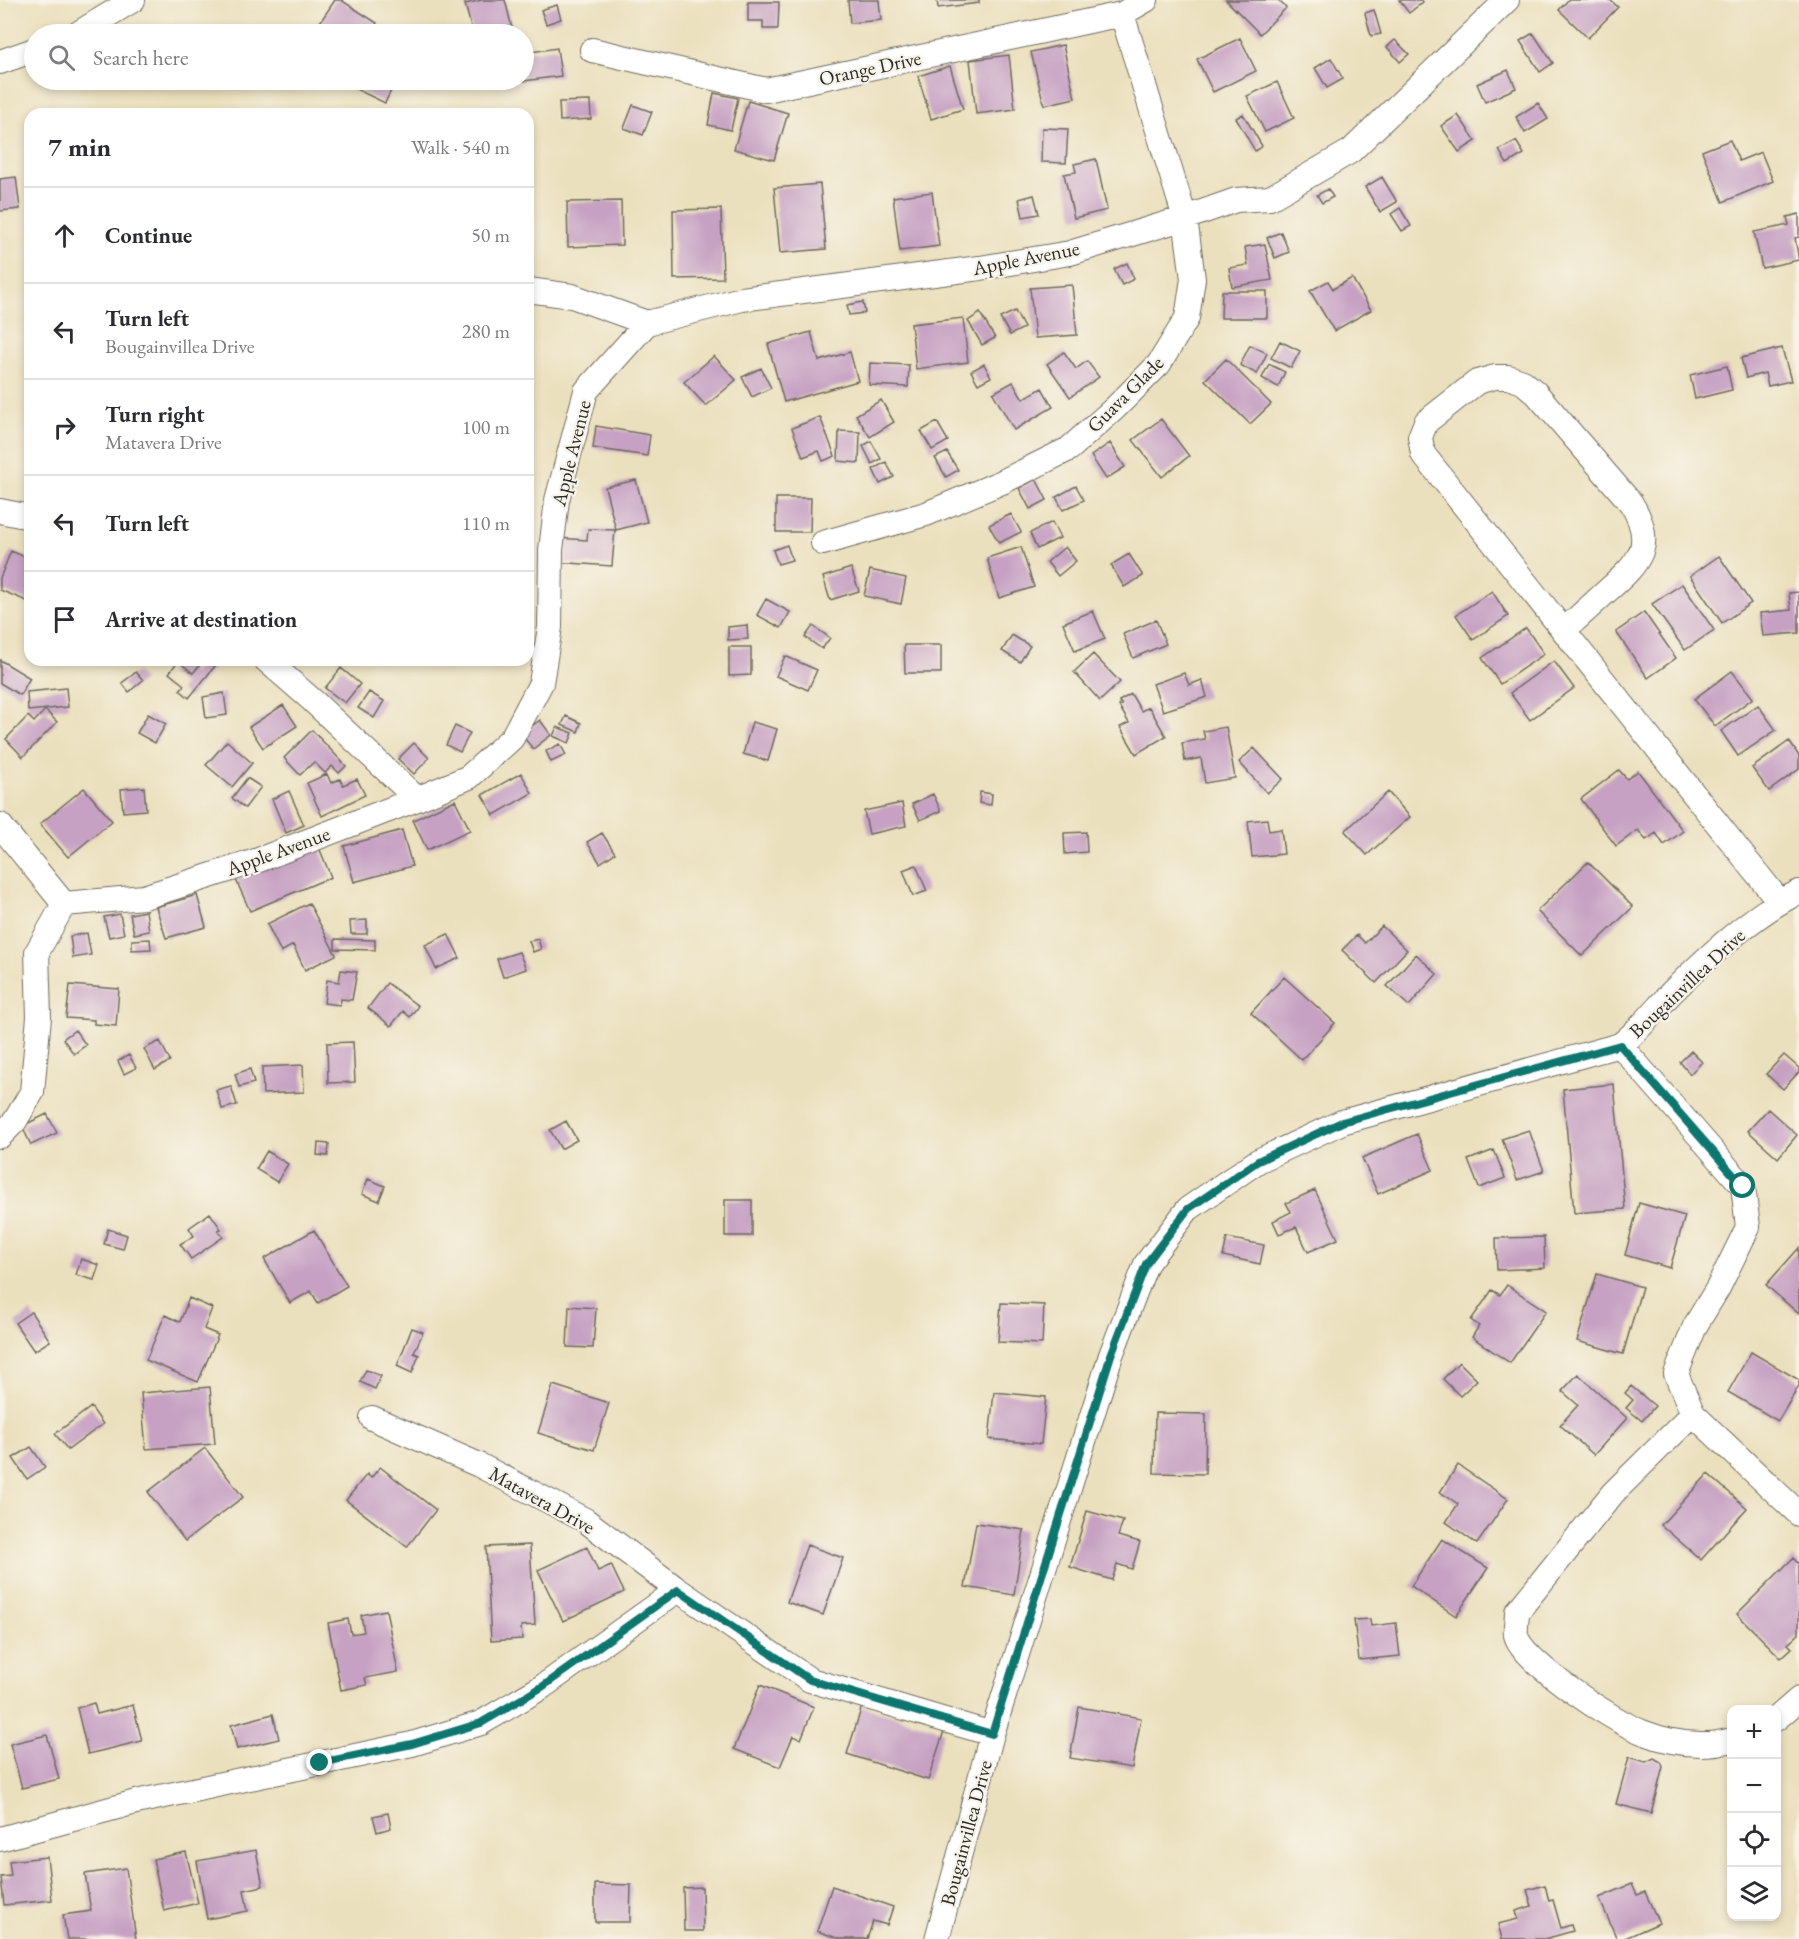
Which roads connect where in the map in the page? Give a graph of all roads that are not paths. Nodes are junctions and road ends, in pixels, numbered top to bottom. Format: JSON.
{"nodes":[{"id":1,"x":133,"y":0,"type":"edge"},
{"id":2,"x":1146,"y":0,"type":"edge"},
{"id":3,"x":1507,"y":0,"type":"edge"},
{"id":4,"x":1122,"y":14,"type":"junction"},
{"id":5,"x":94,"y":24,"type":"edge"},
{"id":6,"x":591,"y":50,"type":"dead end"},
{"id":7,"x":24,"y":54,"type":"edge"},
{"id":8,"x":0,"y":62,"type":"edge"},
{"id":9,"x":1185,"y":218,"type":"junction"},
{"id":10,"x":534,"y":291,"type":"edge"},
{"id":11,"x":647,"y":323,"type":"junction"},
{"id":12,"x":0,"y":511,"type":"edge"},
{"id":13,"x":24,"y":516,"type":"edge"},
{"id":14,"x":823,"y":543,"type":"dead end"},
{"id":15,"x":1565,"y":630,"type":"junction"},
{"id":16,"x":273,"y":666,"type":"edge"},
{"id":17,"x":417,"y":799,"type":"junction"},
{"id":18,"x":0,"y":825,"type":"edge"},
{"id":19,"x":1789,"y":896,"type":"edge"},
{"id":20,"x":64,"y":904,"type":"junction"},
{"id":21,"x":1620,"y":1045,"type":"junction"},
{"id":22,"x":0,"y":1136,"type":"edge"},
{"id":23,"x":1693,"y":1414,"type":"junction"},
{"id":24,"x":372,"y":1418,"type":"dead end"},
{"id":25,"x":1799,"y":1514,"type":"edge"},
{"id":26,"x":678,"y":1590,"type":"junction"},
{"id":27,"x":1799,"y":1699,"type":"edge"},
{"id":28,"x":1781,"y":1715,"type":"edge"},
{"id":29,"x":992,"y":1734,"type":"junction"},
{"id":30,"x":1727,"y":1741,"type":"edge"},
{"id":31,"x":0,"y":1839,"type":"edge"},
{"id":32,"x":938,"y":1939,"type":"edge"}],
"edges":[{"from":1,"to":5,"type":"street"},
{"from":2,"to":4,"type":"street","name":"Orange Drive"},
{"from":3,"to":9,"type":"street","name":"Apple Avenue"},
{"from":4,"to":6,"type":"street","name":"Orange Drive"},
{"from":4,"to":9,"type":"street","name":"Guava Glade"},
{"from":7,"to":8,"type":"street"},
{"from":9,"to":11,"type":"street","name":"Apple Avenue"},
{"from":9,"to":14,"type":"street","name":"Guava Glade"},
{"from":10,"to":11,"type":"street"},
{"from":11,"to":17,"type":"street","name":"Apple Avenue"},
{"from":12,"to":13,"type":"street"},
{"from":15,"to":15,"type":"street"},
{"from":15,"to":19,"type":"street"},
{"from":16,"to":17,"type":"street"},
{"from":17,"to":20,"type":"street","name":"Apple Avenue"},
{"from":18,"to":20,"type":"street"},
{"from":19,"to":21,"type":"street","name":"Bougainvillea Drive"},
{"from":20,"to":22,"type":"street"},
{"from":21,"to":23,"type":"street"},
{"from":21,"to":29,"type":"street","name":"Bougainvillea Drive"},
{"from":23,"to":25,"type":"street"},
{"from":23,"to":30,"type":"street"},
{"from":24,"to":26,"type":"street","name":"Matavera Drive"},
{"from":26,"to":29,"type":"street","name":"Matavera Drive"},
{"from":26,"to":31,"type":"street"},
{"from":27,"to":28,"type":"street"},
{"from":29,"to":32,"type":"street","name":"Bougainvillea Drive"}]}
